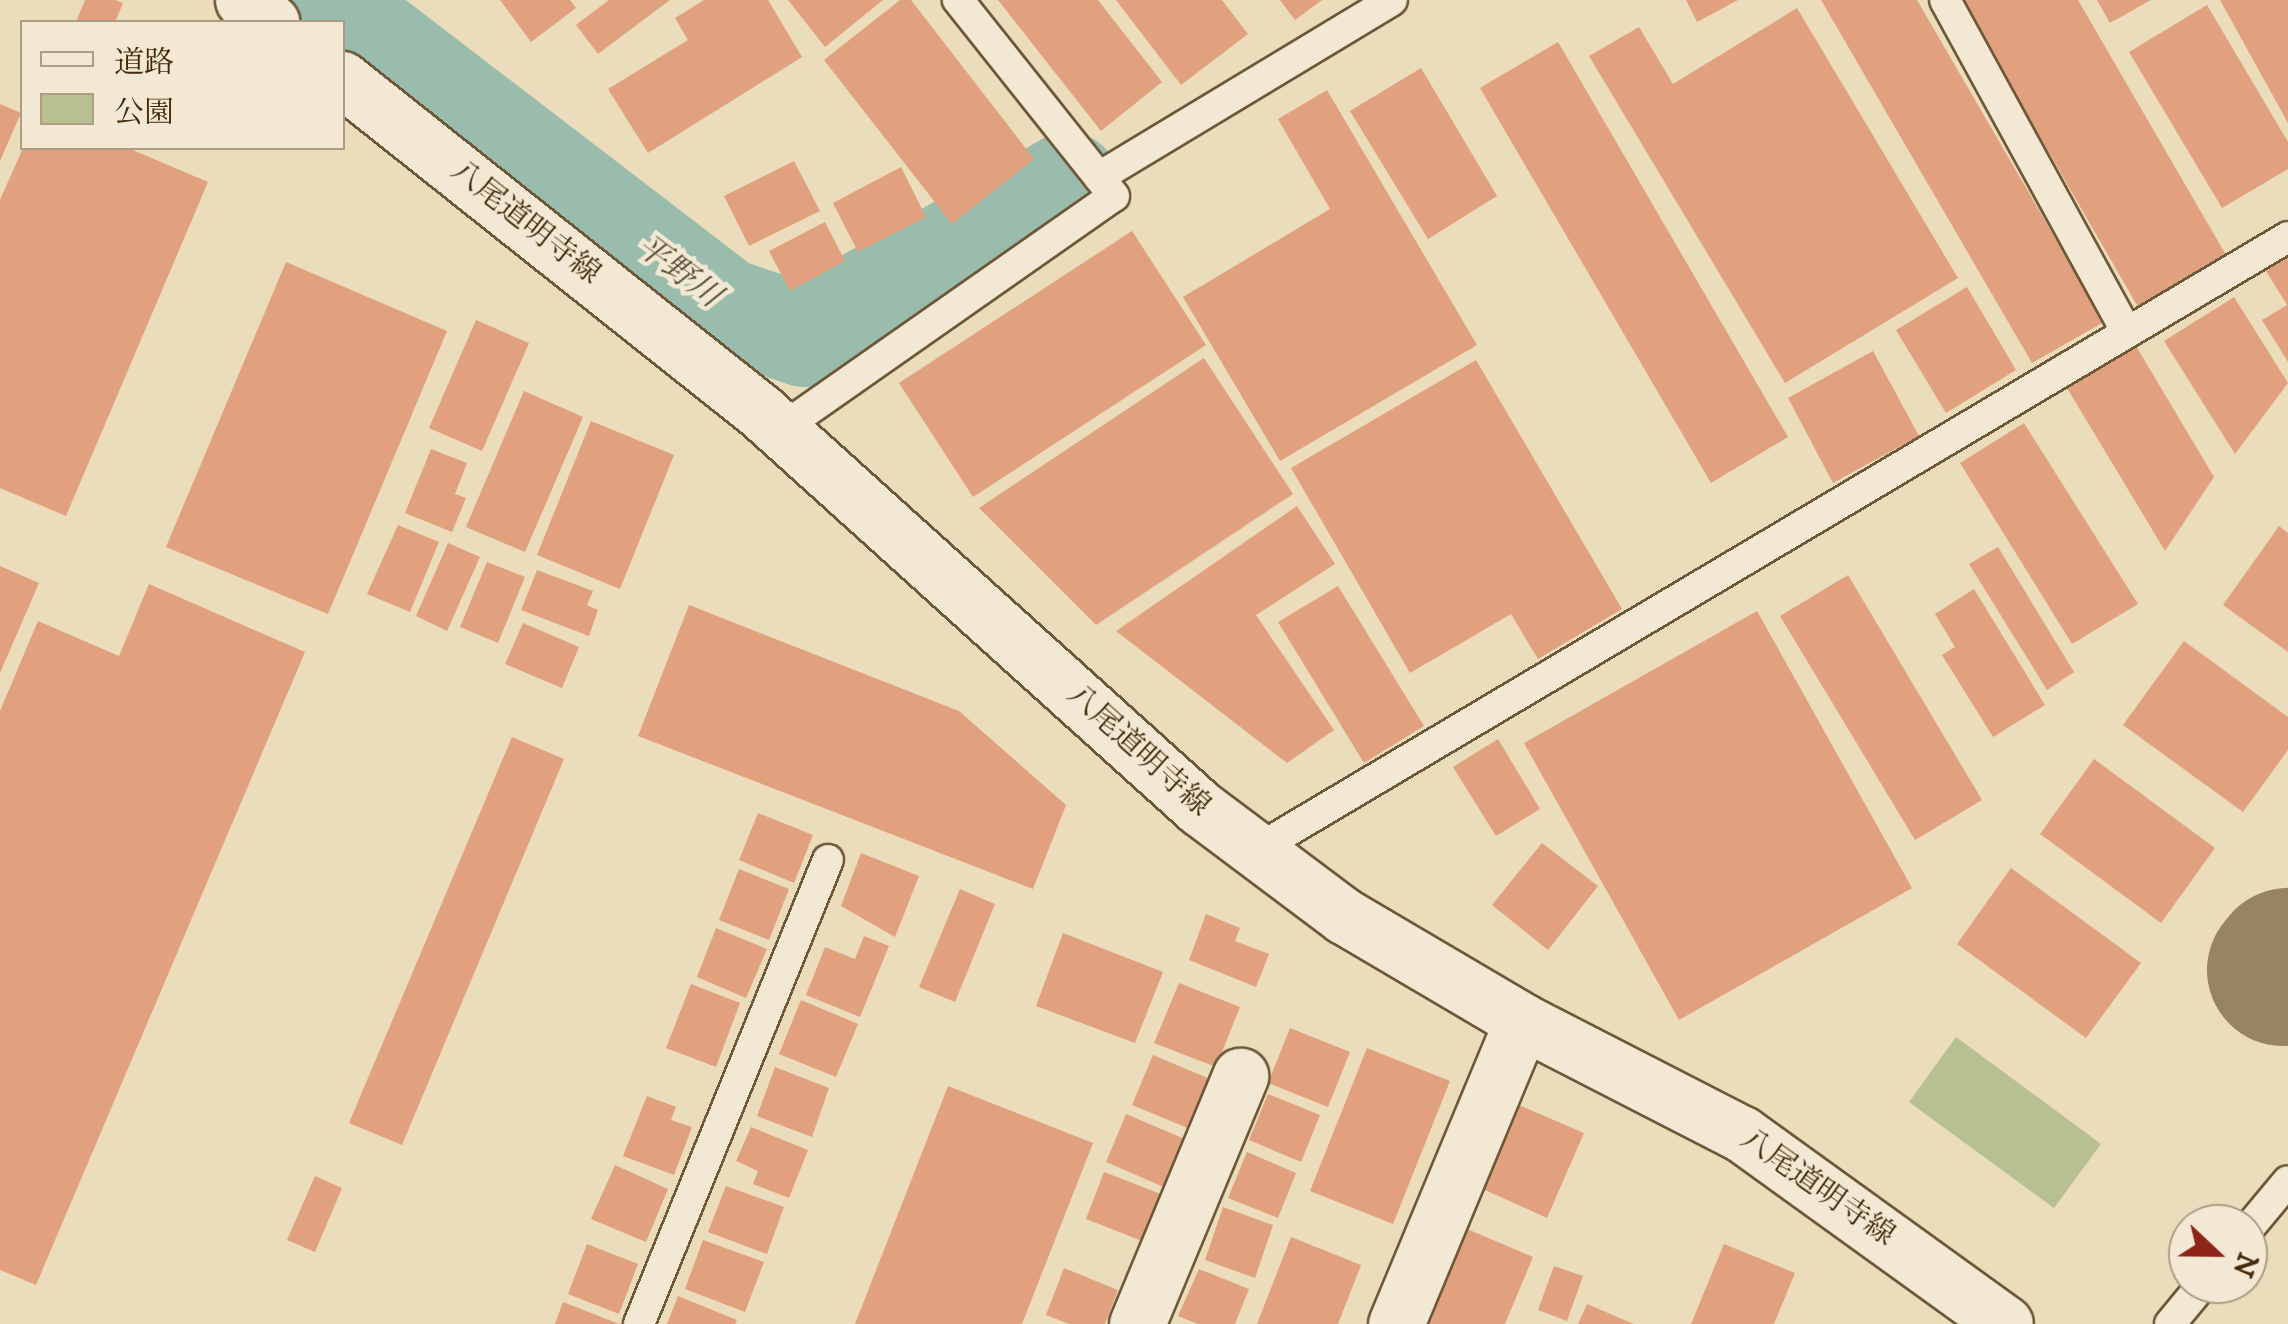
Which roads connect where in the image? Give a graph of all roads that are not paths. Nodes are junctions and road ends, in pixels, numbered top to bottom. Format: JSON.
{"nodes":[{"id":1,"x":242,"y":0,"type":"edge"},
{"id":2,"x":958,"y":0,"type":"edge"},
{"id":3,"x":1392,"y":0,"type":"edge"},
{"id":4,"x":1944,"y":0,"type":"edge"},
{"id":5,"x":268,"y":20,"type":"edge"},
{"id":6,"x":345,"y":81,"type":"edge"},
{"id":7,"x":1100,"y":177,"type":"junction"},
{"id":8,"x":2288,"y":238,"type":"edge"},
{"id":9,"x":2127,"y":332,"type":"junction"},
{"id":10,"x":780,"y":429,"type":"junction"},
{"id":11,"x":1256,"y":850,"type":"junction"},
{"id":12,"x":828,"y":860,"type":"dead end"},
{"id":13,"x":1522,"y":1021,"type":"junction"},
{"id":14,"x":1240,"y":1076,"type":"dead end"},
{"id":15,"x":2288,"y":1181,"type":"edge"},
{"id":16,"x":2268,"y":1205,"type":"edge"},
{"id":17,"x":2186,"y":1304,"type":"edge"},
{"id":18,"x":639,"y":1324,"type":"edge"},
{"id":19,"x":1137,"y":1324,"type":"edge"},
{"id":20,"x":1396,"y":1324,"type":"edge"},
{"id":21,"x":2005,"y":1324,"type":"edge"},
{"id":22,"x":2170,"y":1324,"type":"edge"}],
"edges":[{"from":1,"to":5,"type":"main road"},
{"from":2,"to":7,"type":"lane"},
{"from":3,"to":7,"type":"lane"},
{"from":4,"to":9,"type":"lane"},
{"from":6,"to":10,"type":"main road","name":"八尾道明寺線"},
{"from":7,"to":10,"type":"lane"},
{"from":8,"to":9,"type":"lane"},
{"from":9,"to":11,"type":"lane"},
{"from":10,"to":11,"type":"main road","name":"八尾道明寺線"},
{"from":11,"to":13,"type":"main road","name":"八尾道明寺線"},
{"from":12,"to":18,"type":"lane"},
{"from":13,"to":20,"type":"main road"},
{"from":13,"to":21,"type":"main road","name":"八尾道明寺線"},
{"from":14,"to":19,"type":"main road"},
{"from":15,"to":16,"type":"lane"},
{"from":17,"to":22,"type":"lane"}]}
